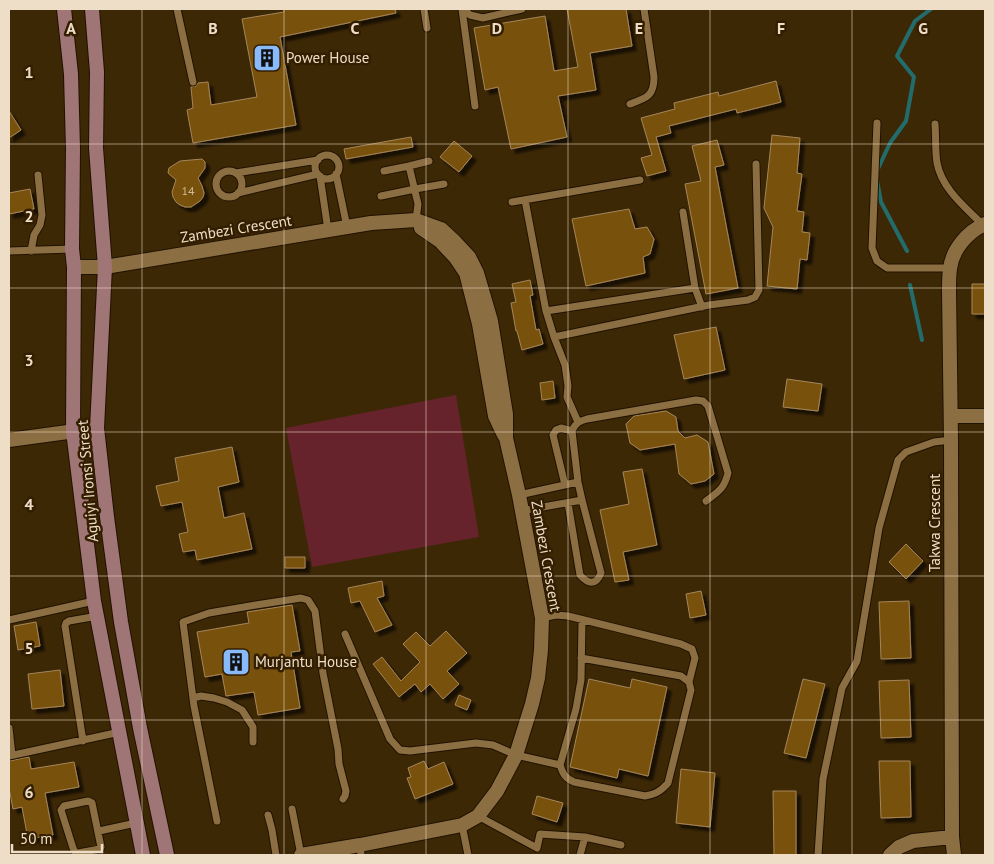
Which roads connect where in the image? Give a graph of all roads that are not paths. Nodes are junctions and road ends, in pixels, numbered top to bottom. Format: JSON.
{"nodes":[{"id":1,"x":64,"y":9,"type":"edge"},
{"id":2,"x":92,"y":9,"type":"edge"},
{"id":3,"x":177,"y":9,"type":"edge"},
{"id":4,"x":424,"y":9,"type":"edge"},
{"id":5,"x":463,"y":9,"type":"edge"},
{"id":6,"x":522,"y":9,"type":"edge"},
{"id":7,"x":644,"y":9,"type":"edge"},
{"id":8,"x":427,"y":28,"type":"dead end"},
{"id":9,"x":193,"y":82,"type":"dead end"},
{"id":10,"x":630,"y":104,"type":"dead end"},
{"id":11,"x":475,"y":106,"type":"dead end"},
{"id":12,"x":877,"y":123,"type":"dead end"},
{"id":13,"x":935,"y":124,"type":"dead end"},
{"id":14,"x":318,"y":160,"type":"junction"},
{"id":15,"x":429,"y":161,"type":"dead end"},
{"id":16,"x":756,"y":164,"type":"dead end"},
{"id":17,"x":410,"y":166,"type":"junction"},
{"id":18,"x":384,"y":171,"type":"dead end"},
{"id":19,"x":236,"y":173,"type":"junction"},
{"id":20,"x":38,"y":174,"type":"dead end"},
{"id":21,"x":336,"y":174,"type":"junction"},
{"id":22,"x":319,"y":175,"type":"junction"},
{"id":23,"x":640,"y":180,"type":"dead end"},
{"id":24,"x":444,"y":184,"type":"dead end"},
{"id":25,"x":415,"y":188,"type":"junction"},
{"id":26,"x":238,"y":193,"type":"junction"},
{"id":27,"x":381,"y":196,"type":"dead end"},
{"id":28,"x":525,"y":200,"type":"junction"},
{"id":29,"x":512,"y":202,"type":"dead end"},
{"id":30,"x":683,"y":212,"type":"dead end"},
{"id":31,"x":410,"y":220,"type":"junction"},
{"id":32,"x":984,"y":225,"type":"edge"},
{"id":33,"x":347,"y":227,"type":"junction"},
{"id":34,"x":328,"y":230,"type":"junction"},
{"id":35,"x":72,"y":249,"type":"junction"},
{"id":36,"x":9,"y":251,"type":"edge"},
{"id":37,"x":31,"y":251,"type":"junction"},
{"id":38,"x":74,"y":267,"type":"junction"},
{"id":39,"x":105,"y":267,"type":"junction"},
{"id":40,"x":950,"y":268,"type":"junction"},
{"id":41,"x":695,"y":288,"type":"junction"},
{"id":42,"x":702,"y":307,"type":"junction"},
{"id":43,"x":546,"y":311,"type":"junction"},
{"id":44,"x":554,"y":338,"type":"junction"},
{"id":45,"x":950,"y":416,"type":"junction"},
{"id":46,"x":985,"y":416,"type":"edge"},
{"id":47,"x":578,"y":422,"type":"junction"},
{"id":48,"x":97,"y":428,"type":"junction"},
{"id":49,"x":73,"y":431,"type":"junction"},
{"id":50,"x":572,"y":431,"type":"junction"},
{"id":51,"x":9,"y":440,"type":"edge"},
{"id":52,"x":951,"y":440,"type":"junction"},
{"id":53,"x":578,"y":482,"type":"junction"},
{"id":54,"x":565,"y":485,"type":"junction"},
{"id":55,"x":519,"y":495,"type":"junction"},
{"id":56,"x":582,"y":500,"type":"junction"},
{"id":57,"x":706,"y":501,"type":"dead end"},
{"id":58,"x":568,"y":503,"type":"junction"},
{"id":59,"x":521,"y":511,"type":"junction"},
{"id":60,"x":94,"y":602,"type":"junction"},
{"id":61,"x":98,"y":616,"type":"junction"},
{"id":62,"x":542,"y":618,"type":"junction"},
{"id":63,"x":9,"y":620,"type":"edge"},
{"id":64,"x":582,"y":620,"type":"junction"},
{"id":65,"x":345,"y":634,"type":"dead end"},
{"id":66,"x":581,"y":658,"type":"junction"},
{"id":67,"x":689,"y":682,"type":"junction"},
{"id":68,"x":193,"y":698,"type":"junction"},
{"id":69,"x":9,"y":728,"type":"edge"},
{"id":70,"x":120,"y":732,"type":"junction"},
{"id":71,"x":83,"y":740,"type":"junction"},
{"id":72,"x":253,"y":742,"type":"dead end"},
{"id":73,"x":516,"y":755,"type":"junction"},
{"id":74,"x":10,"y":756,"type":"edge"},
{"id":75,"x":560,"y":765,"type":"junction"},
{"id":76,"x":342,"y":799,"type":"dead end"},
{"id":77,"x":292,"y":809,"type":"dead end"},
{"id":78,"x":268,"y":815,"type":"dead end"},
{"id":79,"x":478,"y":816,"type":"junction"},
{"id":80,"x":217,"y":821,"type":"dead end"},
{"id":81,"x":136,"y":823,"type":"junction"},
{"id":82,"x":462,"y":825,"type":"junction"},
{"id":83,"x":98,"y":831,"type":"junction"},
{"id":84,"x":585,"y":837,"type":"junction"},
{"id":85,"x":952,"y":837,"type":"junction"},
{"id":86,"x":621,"y":845,"type":"dead end"},
{"id":87,"x":360,"y":850,"type":"edge"},
{"id":88,"x":143,"y":855,"type":"edge"},
{"id":89,"x":167,"y":855,"type":"edge"},
{"id":90,"x":276,"y":855,"type":"edge"},
{"id":91,"x":301,"y":855,"type":"edge"},
{"id":92,"x":468,"y":855,"type":"edge"},
{"id":93,"x":580,"y":855,"type":"edge"},
{"id":94,"x":818,"y":855,"type":"edge"},
{"id":95,"x":890,"y":855,"type":"edge"},
{"id":96,"x":954,"y":855,"type":"edge"}],
"edges":[{"from":1,"to":35,"type":"main road","name":"Aguiyi Ironsi Street"},
{"from":2,"to":39,"type":"main road","name":"Aguiyi Ironsi Street"},
{"from":3,"to":9,"type":"lane"},
{"from":4,"to":8,"type":"lane"},
{"from":5,"to":6,"type":"lane"},
{"from":5,"to":11,"type":"lane"},
{"from":7,"to":10,"type":"lane"},
{"from":12,"to":40,"type":"lane"},
{"from":13,"to":32,"type":"lane"},
{"from":14,"to":19,"type":"lane"},
{"from":14,"to":21,"type":"lane"},
{"from":14,"to":22,"type":"lane"},
{"from":15,"to":17,"type":"lane"},
{"from":16,"to":42,"type":"lane"},
{"from":17,"to":18,"type":"lane"},
{"from":17,"to":25,"type":"lane"},
{"from":19,"to":26,"type":"lane"},
{"from":19,"to":26,"type":"lane"},
{"from":20,"to":37,"type":"lane"},
{"from":21,"to":22,"type":"lane"},
{"from":21,"to":33,"type":"lane"},
{"from":22,"to":26,"type":"lane"},
{"from":22,"to":34,"type":"lane"},
{"from":23,"to":28,"type":"lane"},
{"from":24,"to":25,"type":"lane"},
{"from":25,"to":27,"type":"lane"},
{"from":25,"to":31,"type":"lane"},
{"from":28,"to":29,"type":"lane"},
{"from":28,"to":43,"type":"lane"},
{"from":30,"to":41,"type":"lane"},
{"from":31,"to":33,"type":"street","name":"Zambezi Crescent"},
{"from":31,"to":55,"type":"street","name":"Zambezi Crescent"},
{"from":32,"to":40,"type":"street","name":"Takwa Crescent"},
{"from":33,"to":34,"type":"street","name":"Zambezi Crescent"},
{"from":34,"to":39,"type":"street","name":"Zambezi Crescent"},
{"from":35,"to":37,"type":"lane"},
{"from":35,"to":38,"type":"main road","name":"Aguiyi Ironsi Street"},
{"from":36,"to":37,"type":"lane"},
{"from":38,"to":39,"type":"street","name":"Zambezi Crescent"},
{"from":38,"to":49,"type":"main road","name":"Aguiyi Ironsi Street"},
{"from":39,"to":48,"type":"main road","name":"Aguiyi Ironsi Street"},
{"from":40,"to":45,"type":"street","name":"Takwa Crescent"},
{"from":41,"to":42,"type":"lane"},
{"from":41,"to":43,"type":"lane"},
{"from":42,"to":44,"type":"lane"},
{"from":43,"to":44,"type":"lane"},
{"from":44,"to":47,"type":"lane"},
{"from":45,"to":46,"type":"street"},
{"from":45,"to":52,"type":"street","name":"Takwa Crescent"},
{"from":47,"to":50,"type":"lane"},
{"from":47,"to":57,"type":"lane"},
{"from":48,"to":49,"type":"street"},
{"from":48,"to":89,"type":"main road","name":"Aguiyi Ironsi Street"},
{"from":49,"to":51,"type":"street"},
{"from":49,"to":60,"type":"main road","name":"Aguiyi Ironsi Street"},
{"from":50,"to":53,"type":"lane"},
{"from":50,"to":54,"type":"lane"},
{"from":52,"to":85,"type":"street","name":"Takwa Crescent"},
{"from":52,"to":94,"type":"lane"},
{"from":53,"to":54,"type":"lane"},
{"from":53,"to":56,"type":"lane"},
{"from":54,"to":55,"type":"lane"},
{"from":55,"to":59,"type":"street","name":"Zambezi Crescent"},
{"from":56,"to":58,"type":"lane"},
{"from":56,"to":58,"type":"lane"},
{"from":58,"to":59,"type":"lane"},
{"from":59,"to":62,"type":"street","name":"Zambezi Crescent"},
{"from":60,"to":61,"type":"main road","name":"Aguiyi Ironsi Street"},
{"from":60,"to":63,"type":"lane"},
{"from":61,"to":70,"type":"main road","name":"Aguiyi Ironsi Street"},
{"from":61,"to":71,"type":"lane"},
{"from":62,"to":64,"type":"lane"},
{"from":62,"to":73,"type":"street","name":"Zambezi Crescent"},
{"from":64,"to":66,"type":"lane"},
{"from":64,"to":67,"type":"lane"},
{"from":65,"to":73,"type":"lane"},
{"from":66,"to":67,"type":"lane"},
{"from":66,"to":75,"type":"lane"},
{"from":67,"to":75,"type":"lane"},
{"from":68,"to":72,"type":"lane"},
{"from":68,"to":76,"type":"lane"},
{"from":68,"to":80,"type":"lane"},
{"from":69,"to":74,"type":"lane"},
{"from":70,"to":71,"type":"lane"},
{"from":70,"to":81,"type":"main road","name":"Aguiyi Ironsi Street"},
{"from":71,"to":74,"type":"lane"},
{"from":73,"to":75,"type":"lane"},
{"from":73,"to":79,"type":"street","name":"Zambezi Crescent"},
{"from":77,"to":91,"type":"lane"},
{"from":78,"to":90,"type":"lane"},
{"from":79,"to":82,"type":"street","name":"Zambezi Crescent"},
{"from":79,"to":84,"type":"lane"},
{"from":81,"to":83,"type":"lane"},
{"from":81,"to":88,"type":"main road","name":"Aguiyi Ironsi Street"},
{"from":82,"to":87,"type":"street","name":"Zambezi Crescent"},
{"from":82,"to":92,"type":"lane"},
{"from":83,"to":83,"type":"lane"},
{"from":84,"to":86,"type":"lane"},
{"from":84,"to":93,"type":"lane"},
{"from":85,"to":95,"type":"street"},
{"from":85,"to":96,"type":"street","name":"Takwa Crescent"},
{"from":87,"to":91,"type":"street","name":"Zambezi Crescent"}]}
